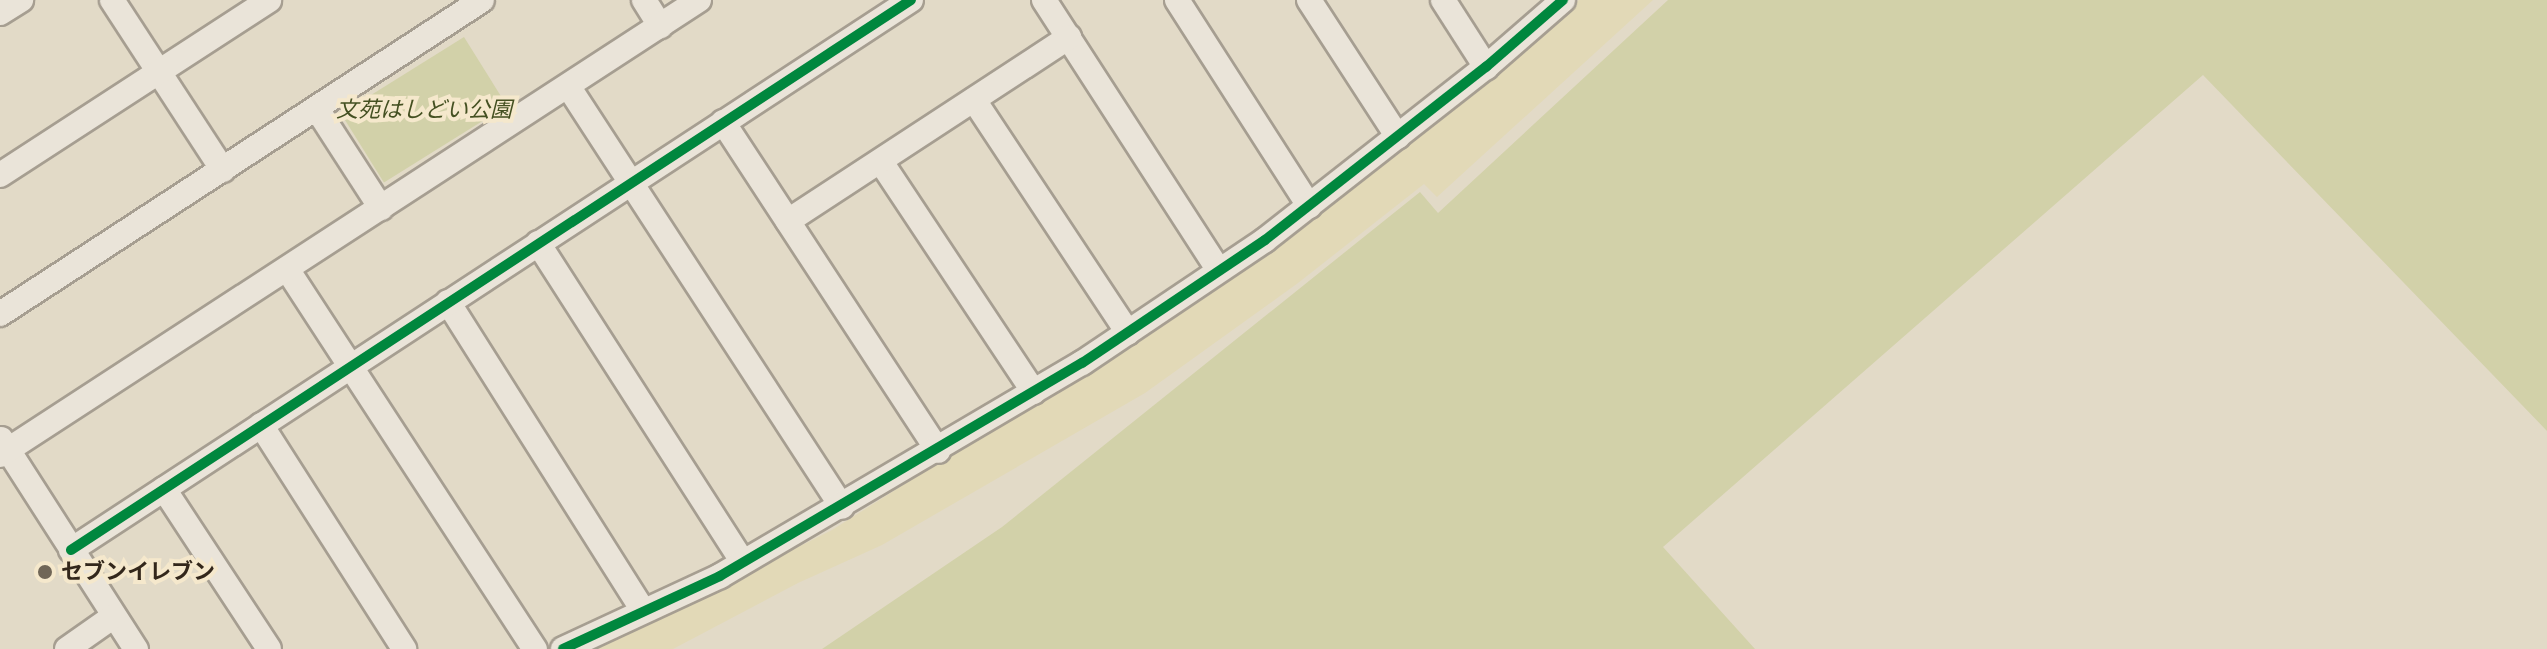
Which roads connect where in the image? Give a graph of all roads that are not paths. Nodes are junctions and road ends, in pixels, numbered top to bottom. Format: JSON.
{"nodes":[{"id":1,"x":21,"y":0,"type":"edge"},
{"id":2,"x":112,"y":0,"type":"edge"},
{"id":3,"x":269,"y":0,"type":"edge"},
{"id":4,"x":482,"y":0,"type":"edge"},
{"id":5,"x":644,"y":0,"type":"edge"},
{"id":6,"x":699,"y":0,"type":"edge"},
{"id":7,"x":1044,"y":0,"type":"edge"},
{"id":8,"x":1177,"y":0,"type":"edge"},
{"id":9,"x":1309,"y":0,"type":"edge"},
{"id":10,"x":1443,"y":0,"type":"edge"},
{"id":11,"x":1563,"y":0,"type":"edge"},
{"id":12,"x":897,"y":3,"type":"edge"},
{"id":13,"x":0,"y":13,"type":"edge"},
{"id":14,"x":660,"y":26,"type":"junction"},
{"id":15,"x":1069,"y":37,"type":"junction"},
{"id":16,"x":1486,"y":67,"type":"junction"},
{"id":17,"x":159,"y":72,"type":"junction"},
{"id":18,"x":568,"y":86,"type":"junction"},
{"id":19,"x":974,"y":100,"type":"junction"},
{"id":20,"x":317,"y":109,"type":"junction"},
{"id":21,"x":723,"y":122,"type":"junction"},
{"id":22,"x":1398,"y":137,"type":"junction"},
{"id":23,"x":881,"y":162,"type":"junction"},
{"id":24,"x":223,"y":170,"type":"junction"},
{"id":25,"x":0,"y":175,"type":"edge"},
{"id":26,"x":631,"y":182,"type":"junction"},
{"id":27,"x":1309,"y":206,"type":"junction"},
{"id":28,"x":381,"y":208,"type":"junction"},
{"id":29,"x":788,"y":221,"type":"junction"},
{"id":30,"x":538,"y":243,"type":"junction"},
{"id":31,"x":287,"y":269,"type":"junction"},
{"id":32,"x":1218,"y":269,"type":"junction"},
{"id":33,"x":448,"y":302,"type":"junction"},
{"id":34,"x":0,"y":314,"type":"edge"},
{"id":35,"x":1128,"y":333,"type":"junction"},
{"id":36,"x":352,"y":365,"type":"junction"},
{"id":37,"x":1034,"y":392,"type":"junction"},
{"id":38,"x":261,"y":425,"type":"junction"},
{"id":39,"x":3,"y":447,"type":"edge"},
{"id":40,"x":938,"y":451,"type":"junction"},
{"id":41,"x":164,"y":489,"type":"junction"},
{"id":42,"x":842,"y":507,"type":"junction"},
{"id":43,"x":71,"y":550,"type":"junction"},
{"id":44,"x":743,"y":562,"type":"junction"},
{"id":45,"x":643,"y":611,"type":"junction"},
{"id":46,"x":114,"y":616,"type":"junction"},
{"id":47,"x":67,"y":649,"type":"edge"},
{"id":48,"x":136,"y":649,"type":"edge"},
{"id":49,"x":269,"y":649,"type":"edge"},
{"id":50,"x":404,"y":649,"type":"edge"},
{"id":51,"x":535,"y":649,"type":"edge"},
{"id":52,"x":563,"y":649,"type":"edge"}],
"edges":[{"from":1,"to":13,"type":"street"},
{"from":2,"to":17,"type":"street"},
{"from":3,"to":17,"type":"street"},
{"from":4,"to":20,"type":"street"},
{"from":5,"to":14,"type":"street"},
{"from":6,"to":14,"type":"street"},
{"from":7,"to":15,"type":"street"},
{"from":8,"to":27,"type":"street"},
{"from":9,"to":22,"type":"street"},
{"from":10,"to":16,"type":"street"},
{"from":11,"to":16,"type":"street"},
{"from":12,"to":21,"type":"street"},
{"from":14,"to":18,"type":"street"},
{"from":15,"to":19,"type":"street"},
{"from":15,"to":32,"type":"street"},
{"from":16,"to":22,"type":"street"},
{"from":17,"to":24,"type":"street"},
{"from":17,"to":25,"type":"street"},
{"from":18,"to":26,"type":"street"},
{"from":18,"to":28,"type":"street"},
{"from":19,"to":23,"type":"street"},
{"from":19,"to":35,"type":"street"},
{"from":20,"to":24,"type":"street"},
{"from":20,"to":28,"type":"street"},
{"from":21,"to":26,"type":"street"},
{"from":21,"to":29,"type":"street"},
{"from":22,"to":27,"type":"street"},
{"from":23,"to":29,"type":"street"},
{"from":23,"to":37,"type":"street"},
{"from":24,"to":34,"type":"street"},
{"from":26,"to":30,"type":"street"},
{"from":26,"to":42,"type":"street"},
{"from":27,"to":32,"type":"street"},
{"from":28,"to":31,"type":"street"},
{"from":29,"to":40,"type":"street"},
{"from":30,"to":33,"type":"street"},
{"from":30,"to":44,"type":"street"},
{"from":31,"to":36,"type":"street"},
{"from":31,"to":39,"type":"street"},
{"from":32,"to":35,"type":"street"},
{"from":33,"to":36,"type":"street"},
{"from":33,"to":45,"type":"street"},
{"from":35,"to":37,"type":"street"},
{"from":36,"to":38,"type":"street"},
{"from":36,"to":51,"type":"street"},
{"from":37,"to":40,"type":"street"},
{"from":38,"to":41,"type":"street"},
{"from":38,"to":50,"type":"street"},
{"from":39,"to":43,"type":"street"},
{"from":40,"to":42,"type":"street"},
{"from":41,"to":43,"type":"street"},
{"from":41,"to":49,"type":"street"},
{"from":42,"to":44,"type":"street"},
{"from":43,"to":46,"type":"street"},
{"from":44,"to":45,"type":"street"},
{"from":45,"to":52,"type":"street"},
{"from":46,"to":47,"type":"street"},
{"from":46,"to":48,"type":"street"}]}
